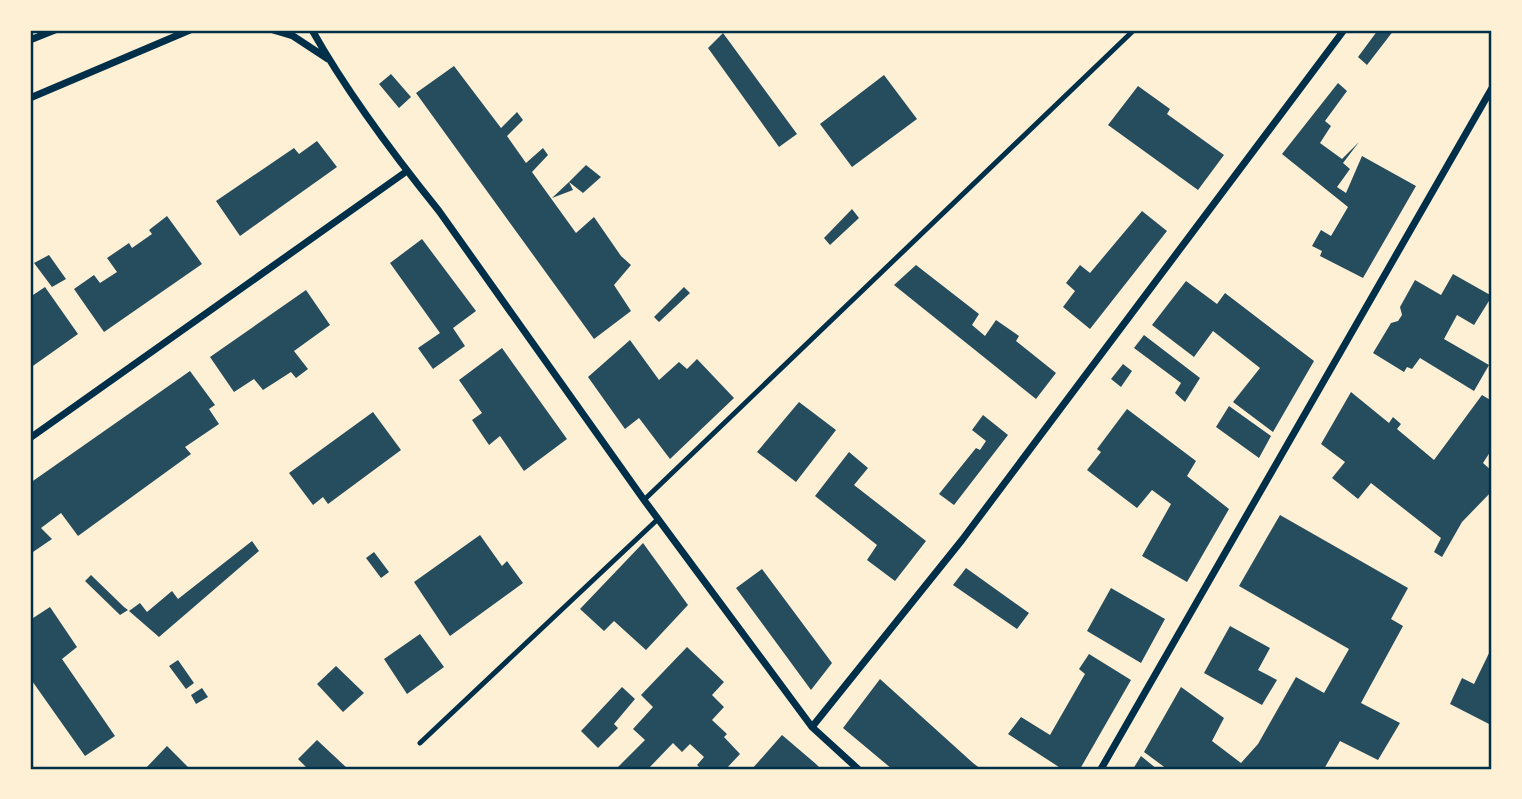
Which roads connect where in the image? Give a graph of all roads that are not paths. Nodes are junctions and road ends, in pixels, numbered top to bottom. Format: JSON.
{"nodes":[{"id":1,"x":55,"y":30,"type":"edge"},
{"id":2,"x":190,"y":30,"type":"edge"},
{"id":3,"x":273,"y":30,"type":"edge"},
{"id":4,"x":312,"y":30,"type":"edge"},
{"id":5,"x":1134,"y":30,"type":"edge"},
{"id":6,"x":1344,"y":30,"type":"edge"},
{"id":7,"x":30,"y":40,"type":"edge"},
{"id":8,"x":328,"y":59,"type":"junction"},
{"id":9,"x":1492,"y":88,"type":"edge"},
{"id":10,"x":30,"y":98,"type":"edge"},
{"id":11,"x":407,"y":171,"type":"junction"},
{"id":12,"x":30,"y":438,"type":"edge"},
{"id":13,"x":644,"y":500,"type":"junction"},
{"id":14,"x":658,"y":519,"type":"junction"},
{"id":15,"x":812,"y":727,"type":"junction"},
{"id":16,"x":420,"y":743,"type":"dead end"},
{"id":17,"x":858,"y":769,"type":"edge"},
{"id":18,"x":1101,"y":769,"type":"edge"}],
"edges":[{"from":1,"to":7,"type":"street"},
{"from":2,"to":10,"type":"street"},
{"from":3,"to":8,"type":"street"},
{"from":4,"to":8,"type":"street"},
{"from":5,"to":13,"type":"lane"},
{"from":6,"to":15,"type":"street"},
{"from":8,"to":11,"type":"street"},
{"from":9,"to":18,"type":"street"},
{"from":11,"to":12,"type":"street"},
{"from":11,"to":13,"type":"street"},
{"from":13,"to":14,"type":"street"},
{"from":14,"to":15,"type":"street"},
{"from":14,"to":16,"type":"lane"},
{"from":15,"to":17,"type":"street"}]}
